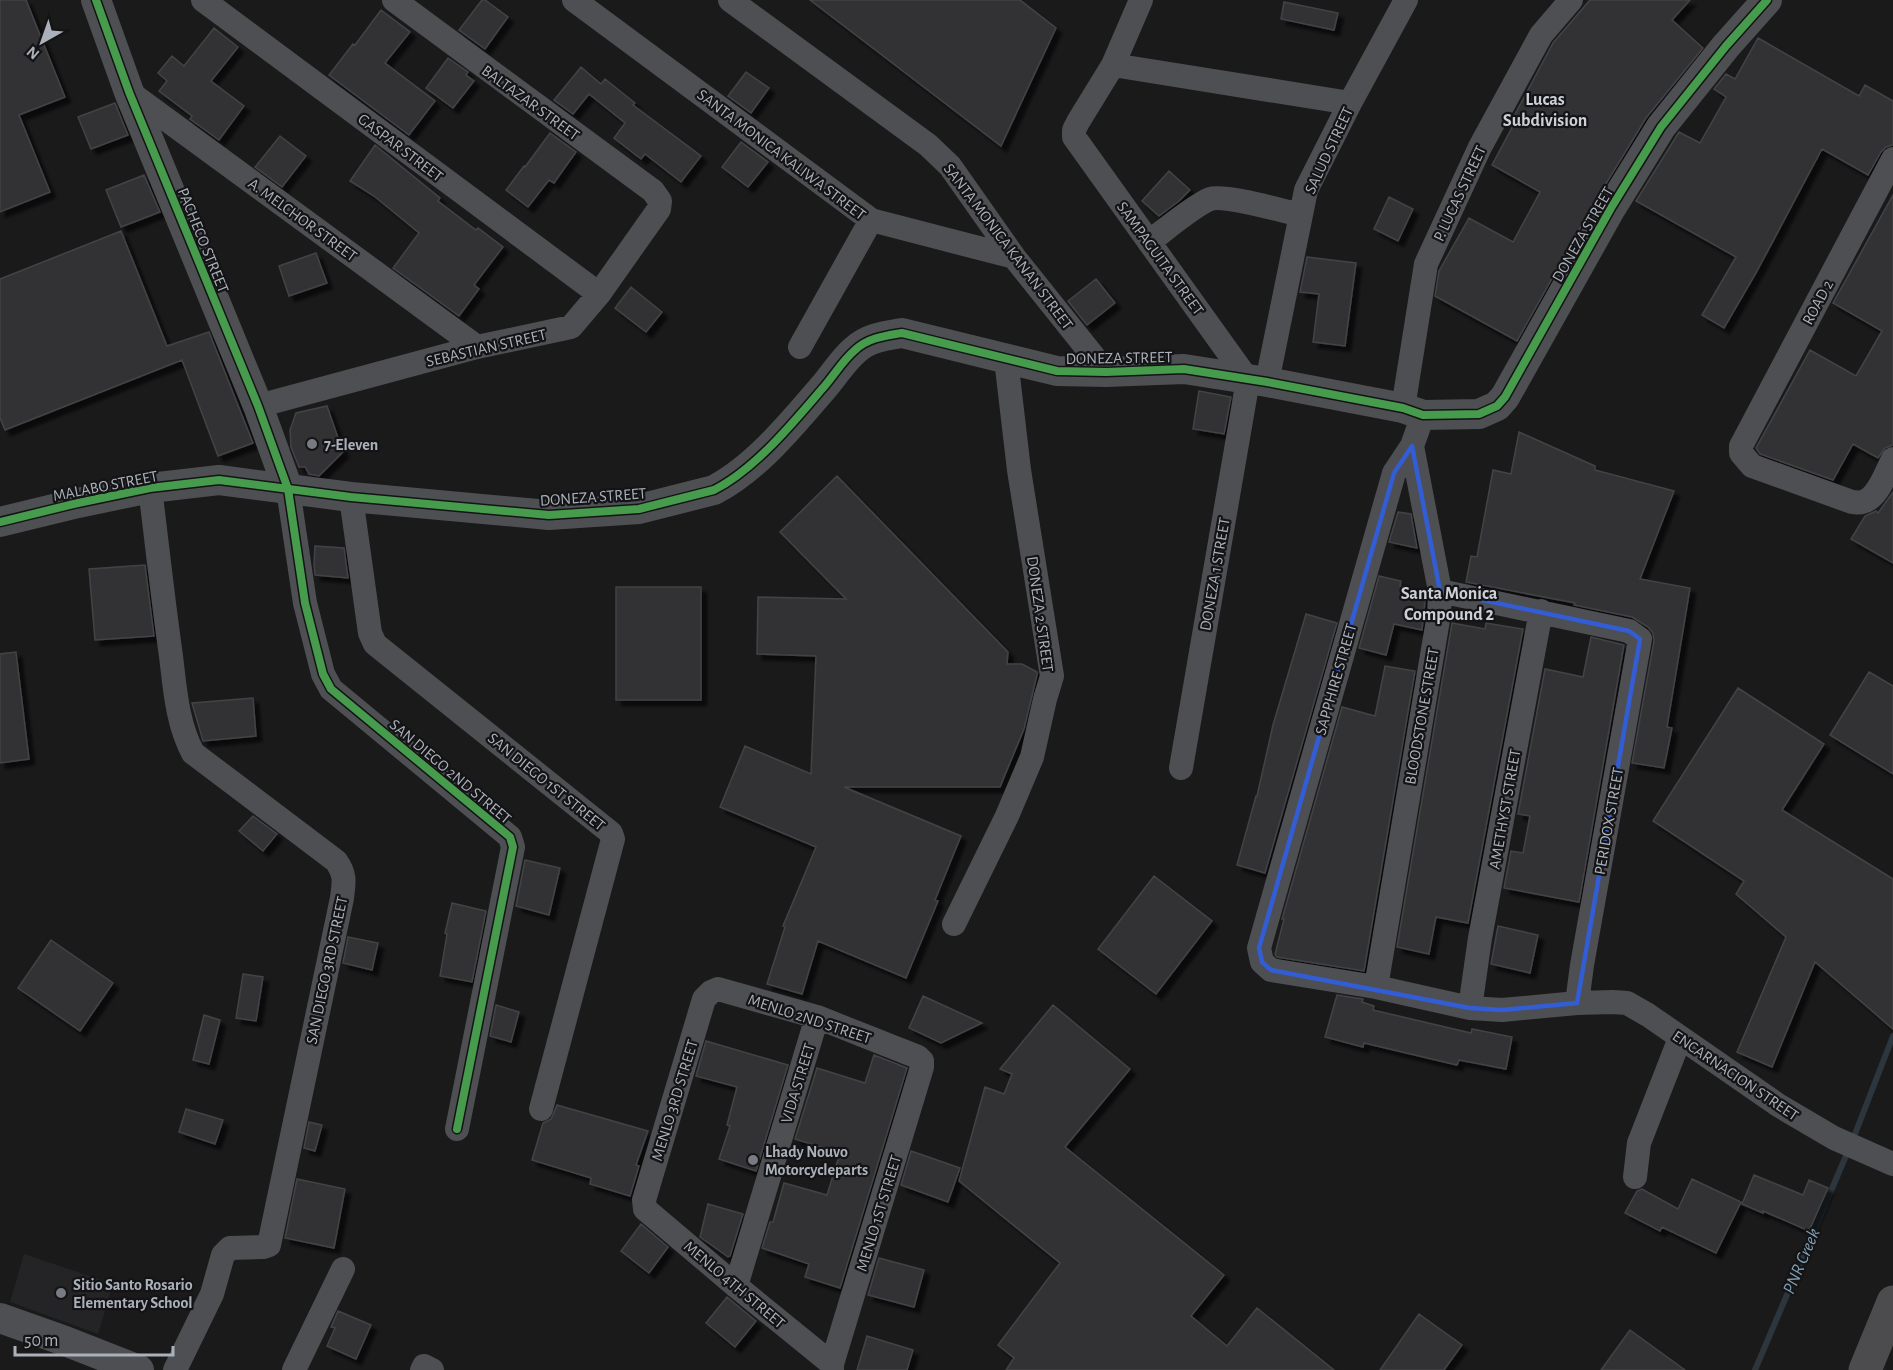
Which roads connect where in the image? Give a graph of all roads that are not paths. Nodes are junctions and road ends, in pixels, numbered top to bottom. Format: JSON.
{"nodes":[{"id":1,"x":96,"y":0,"type":"edge"},
{"id":2,"x":203,"y":0,"type":"edge"},
{"id":3,"x":394,"y":0,"type":"edge"},
{"id":4,"x":574,"y":0,"type":"edge"},
{"id":5,"x":730,"y":0,"type":"edge"},
{"id":6,"x":1141,"y":0,"type":"edge"},
{"id":7,"x":1406,"y":0,"type":"edge"},
{"id":8,"x":1571,"y":0,"type":"edge"},
{"id":9,"x":1767,"y":0,"type":"edge"},
{"id":10,"x":1113,"y":65,"type":"junction"},
{"id":11,"x":129,"y":92,"type":"junction"},
{"id":12,"x":1350,"y":103,"type":"junction"},
{"id":13,"x":1893,"y":159,"type":"edge"},
{"id":14,"x":659,"y":209,"type":"joint"},
{"id":15,"x":1301,"y":215,"type":"junction"},
{"id":16,"x":870,"y":220,"type":"junction"},
{"id":17,"x":1149,"y":242,"type":"junction"},
{"id":18,"x":1014,"y":257,"type":"junction"},
{"id":19,"x":599,"y":294,"type":"junction"},
{"id":20,"x":477,"y":347,"type":"junction"},
{"id":21,"x":800,"y":347,"type":"dead end"},
{"id":22,"x":1006,"y":359,"type":"junction"},
{"id":23,"x":1106,"y":372,"type":"junction"},
{"id":24,"x":1257,"y":381,"type":"junction"},
{"id":25,"x":258,"y":406,"type":"junction"},
{"id":26,"x":1413,"y":412,"type":"junction"},
{"id":27,"x":1412,"y":446,"type":"junction"},
{"id":28,"x":1893,"y":459,"type":"edge"},
{"id":29,"x":150,"y":488,"type":"junction"},
{"id":30,"x":288,"y":489,"type":"junction"},
{"id":31,"x":351,"y":498,"type":"junction"},
{"id":32,"x":0,"y":522,"type":"edge"},
{"id":33,"x":1440,"y":591,"type":"junction"},
{"id":34,"x":1541,"y":611,"type":"junction"},
{"id":35,"x":1181,"y":768,"type":"dead end"},
{"id":36,"x":954,"y":924,"type":"dead end"},
{"id":37,"x":1259,"y":948,"type":"joint"},
{"id":38,"x":1376,"y":987,"type":"junction"},
{"id":39,"x":704,"y":999,"type":"joint"},
{"id":40,"x":1577,"y":1003,"type":"junction"},
{"id":41,"x":1470,"y":1008,"type":"junction"},
{"id":42,"x":817,"y":1017,"type":"junction"},
{"id":43,"x":1680,"y":1038,"type":"junction"},
{"id":44,"x":918,"y":1057,"type":"joint"},
{"id":45,"x":541,"y":1109,"type":"dead end"},
{"id":46,"x":457,"y":1129,"type":"dead end"},
{"id":47,"x":1893,"y":1164,"type":"edge"},
{"id":48,"x":1635,"y":1177,"type":"dead end"},
{"id":49,"x":644,"y":1200,"type":"joint"},
{"id":50,"x":343,"y":1269,"type":"dead end"},
{"id":51,"x":736,"y":1286,"type":"junction"},
{"id":52,"x":1893,"y":1302,"type":"edge"},
{"id":53,"x":0,"y":1318,"type":"edge"},
{"id":54,"x":832,"y":1367,"type":"edge"},
{"id":55,"x":139,"y":1370,"type":"edge"},
{"id":56,"x":175,"y":1370,"type":"edge"},
{"id":57,"x":294,"y":1370,"type":"edge"},
{"id":58,"x":422,"y":1370,"type":"edge"},
{"id":59,"x":432,"y":1370,"type":"edge"},
{"id":60,"x":1865,"y":1370,"type":"edge"}],
"edges":[{"from":1,"to":11,"type":"street","name":"PACHECO STREET"},
{"from":2,"to":19,"type":"street","name":"GASPAR STREET"},
{"from":3,"to":14,"type":"street","name":"BALTAZAR STREET"},
{"from":4,"to":16,"type":"street","name":"SANTA MONICA KALIWA STREET"},
{"from":5,"to":18,"type":"street","name":"SANTA MONICA KANAN STREET"},
{"from":6,"to":10,"type":"street"},
{"from":7,"to":12,"type":"street","name":"SALUD STREET"},
{"from":8,"to":26,"type":"street","name":"P. LUCAS STREET"},
{"from":9,"to":26,"type":"street","name":"DONEZA STREET"},
{"from":10,"to":12,"type":"street"},
{"from":10,"to":17,"type":"street","name":"SAMPAGUITA STREET"},
{"from":11,"to":20,"type":"street","name":"A. MELCHOR STREET"},
{"from":11,"to":25,"type":"street","name":"PACHECO STREET"},
{"from":12,"to":15,"type":"street","name":"SALUD STREET"},
{"from":13,"to":28,"type":"street","name":"ROAD 2"},
{"from":14,"to":19,"type":"street","name":"SEBASTIAN STREET"},
{"from":15,"to":17,"type":"street"},
{"from":15,"to":24,"type":"street","name":"SALUD STREET"},
{"from":16,"to":18,"type":"street","name":"SANTA MONICA KALIWA STREET"},
{"from":16,"to":21,"type":"street"},
{"from":17,"to":24,"type":"street","name":"SAMPAGUITA STREET"},
{"from":18,"to":23,"type":"street","name":"SANTA MONICA KANAN STREET"},
{"from":19,"to":20,"type":"street","name":"SEBASTIAN STREET"},
{"from":20,"to":25,"type":"street","name":"SEBASTIAN STREET"},
{"from":22,"to":23,"type":"street","name":"DONEZA STREET"},
{"from":22,"to":31,"type":"street","name":"DONEZA STREET"},
{"from":22,"to":36,"type":"street","name":"DONEZA 2 STREET"},
{"from":23,"to":24,"type":"street","name":"DONEZA STREET"},
{"from":24,"to":26,"type":"street","name":"DONEZA STREET"},
{"from":24,"to":35,"type":"street","name":"DONEZA 1 STREET"},
{"from":25,"to":30,"type":"street","name":"PACHECO STREET"},
{"from":26,"to":27,"type":"street","name":"SAPPHIRE STREET"},
{"from":27,"to":33,"type":"street","name":"BLOODSTONE STREET"},
{"from":27,"to":37,"type":"street","name":"SAPPHIRE STREET"},
{"from":29,"to":30,"type":"street","name":"MALABO STREET"},
{"from":29,"to":32,"type":"street","name":"MALABO STREET"},
{"from":29,"to":56,"type":"street","name":"SAN DIEGO 3RD STREET"},
{"from":30,"to":31,"type":"street","name":"DONEZA STREET"},
{"from":30,"to":46,"type":"street","name":"SAN DIEGO 2ND STREET"},
{"from":31,"to":45,"type":"street","name":"SAN DIEGO 1ST STREET"},
{"from":33,"to":34,"type":"street"},
{"from":33,"to":38,"type":"street","name":"BLOODSTONE STREET"},
{"from":34,"to":40,"type":"street","name":"PERIDOX STREET"},
{"from":34,"to":41,"type":"street","name":"AMETHYST STREET"},
{"from":37,"to":38,"type":"street","name":"ENCARNACION STREET"},
{"from":38,"to":41,"type":"street","name":"ENCARNACION STREET"},
{"from":39,"to":42,"type":"street","name":"MENLO 2ND STREET"},
{"from":39,"to":49,"type":"street","name":"MENLO 3RD STREET"},
{"from":40,"to":41,"type":"street","name":"ENCARNACION STREET"},
{"from":40,"to":43,"type":"street","name":"ENCARNACION STREET"},
{"from":42,"to":44,"type":"street","name":"MENLO 2ND STREET"},
{"from":42,"to":51,"type":"street","name":"VIDA STREET"},
{"from":43,"to":47,"type":"street","name":"ENCARNACION STREET"},
{"from":43,"to":48,"type":"street"},
{"from":44,"to":54,"type":"street","name":"MENLO 1ST STREET"},
{"from":49,"to":51,"type":"street","name":"MENLO 4TH STREET"},
{"from":50,"to":57,"type":"street"},
{"from":51,"to":54,"type":"street","name":"MENLO 4TH STREET"},
{"from":52,"to":60,"type":"highway"},
{"from":53,"to":55,"type":"street"},
{"from":58,"to":59,"type":"street"}]}
